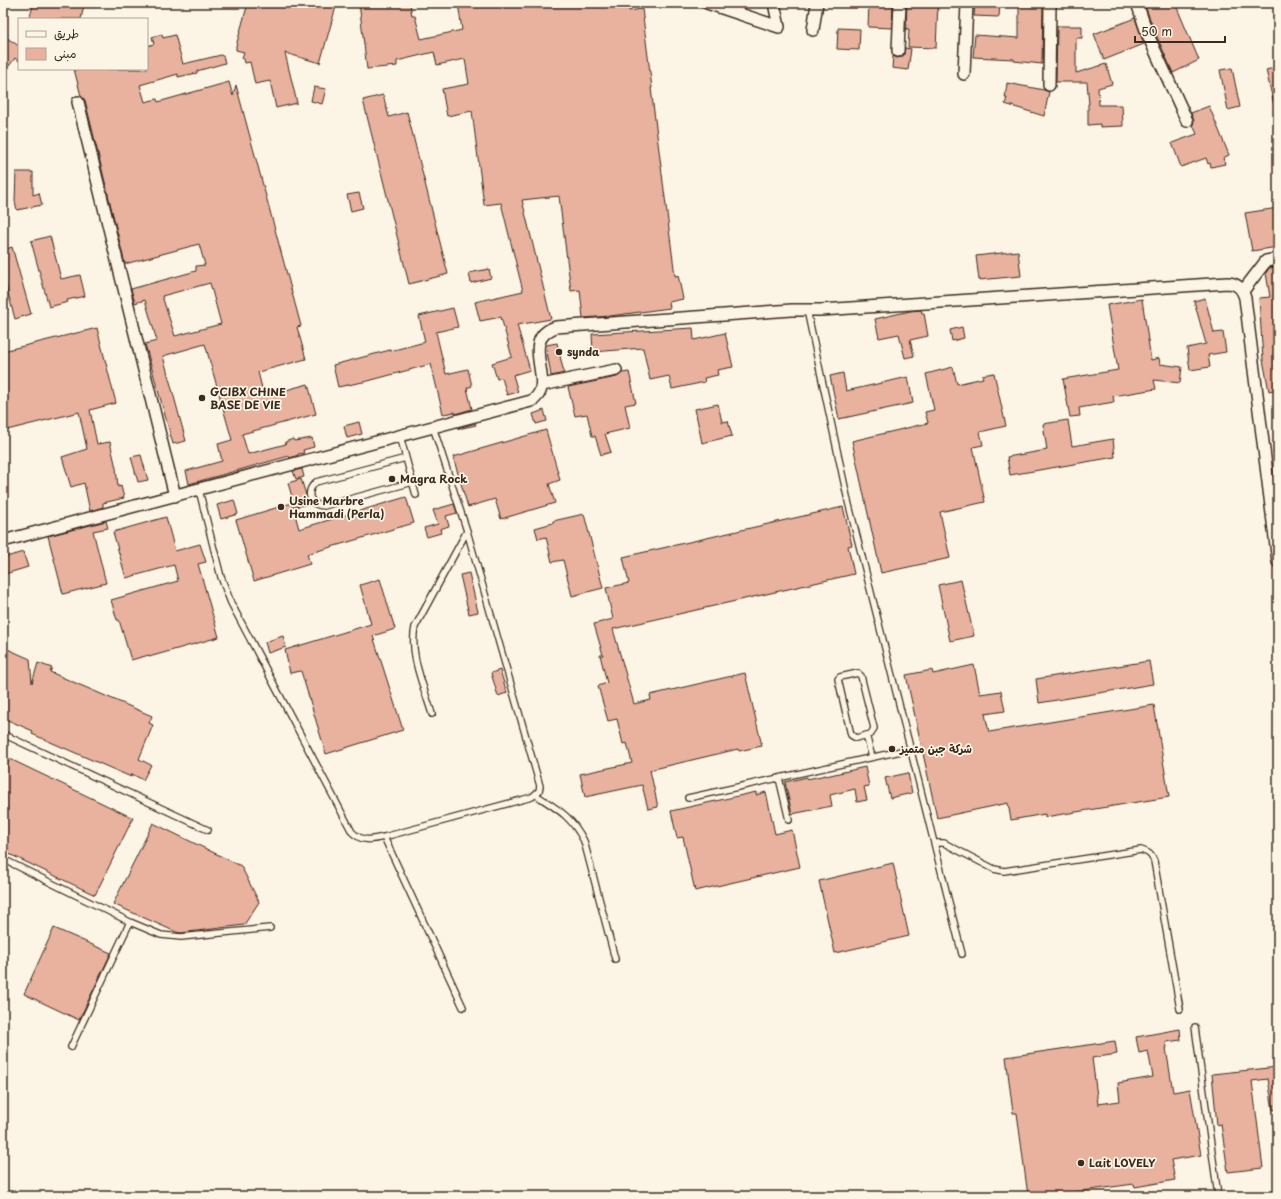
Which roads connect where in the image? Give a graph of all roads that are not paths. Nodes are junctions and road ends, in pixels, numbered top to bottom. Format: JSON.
{"nodes":[{"id":1,"x":707,"y":3,"type":"edge"},
{"id":2,"x":774,"y":3,"type":"edge"},
{"id":3,"x":817,"y":3,"type":"edge"},
{"id":4,"x":900,"y":3,"type":"edge"},
{"id":5,"x":967,"y":3,"type":"edge"},
{"id":6,"x":1050,"y":3,"type":"edge"},
{"id":7,"x":1137,"y":3,"type":"edge"},
{"id":8,"x":813,"y":30,"type":"dead end"},
{"id":9,"x":898,"y":51,"type":"dead end"},
{"id":10,"x":964,"y":74,"type":"dead end"},
{"id":11,"x":1049,"y":85,"type":"dead end"},
{"id":12,"x":78,"y":102,"type":"dead end"},
{"id":13,"x":1187,"y":121,"type":"dead end"},
{"id":14,"x":1278,"y":259,"type":"edge"},
{"id":15,"x":1243,"y":291,"type":"junction"},
{"id":16,"x":807,"y":310,"type":"junction"},
{"id":17,"x":616,"y":370,"type":"dead end"},
{"id":18,"x":542,"y":385,"type":"junction"},
{"id":19,"x":434,"y":427,"type":"junction"},
{"id":20,"x":400,"y":436,"type":"junction"},
{"id":21,"x":406,"y":458,"type":"junction"},
{"id":22,"x":413,"y":482,"type":"junction"},
{"id":23,"x":199,"y":490,"type":"junction"},
{"id":24,"x":416,"y":495,"type":"dead end"},
{"id":25,"x":175,"y":496,"type":"junction"},
{"id":26,"x":467,"y":531,"type":"junction"},
{"id":27,"x":3,"y":541,"type":"edge"},
{"id":28,"x":1278,"y":562,"type":"edge"},
{"id":29,"x":432,"y":714,"type":"dead end"},
{"id":30,"x":3,"y":734,"type":"edge"},
{"id":31,"x":866,"y":735,"type":"junction"},
{"id":32,"x":910,"y":749,"type":"junction"},
{"id":33,"x":872,"y":757,"type":"junction"},
{"id":34,"x":779,"y":778,"type":"junction"},
{"id":35,"x":536,"y":795,"type":"junction"},
{"id":36,"x":688,"y":798,"type":"dead end"},
{"id":37,"x":789,"y":820,"type":"dead end"},
{"id":38,"x":208,"y":830,"type":"dead end"},
{"id":39,"x":384,"y":837,"type":"junction"},
{"id":40,"x":934,"y":843,"type":"junction"},
{"id":41,"x":3,"y":859,"type":"edge"},
{"id":42,"x":130,"y":922,"type":"junction"},
{"id":43,"x":270,"y":928,"type":"dead end"},
{"id":44,"x":962,"y":954,"type":"dead end"},
{"id":45,"x":615,"y":959,"type":"dead end"},
{"id":46,"x":463,"y":1007,"type":"dead end"},
{"id":47,"x":1180,"y":1009,"type":"dead end"},
{"id":48,"x":1195,"y":1027,"type":"dead end"},
{"id":49,"x":71,"y":1046,"type":"dead end"},
{"id":50,"x":1218,"y":1196,"type":"edge"}],
"edges":[{"from":1,"to":2,"type":"street"},
{"from":3,"to":8,"type":"street"},
{"from":4,"to":9,"type":"street"},
{"from":5,"to":10,"type":"street"},
{"from":6,"to":11,"type":"street"},
{"from":7,"to":13,"type":"street"},
{"from":12,"to":25,"type":"street"},
{"from":14,"to":15,"type":"street"},
{"from":15,"to":16,"type":"street"},
{"from":15,"to":28,"type":"street"},
{"from":16,"to":18,"type":"street"},
{"from":16,"to":32,"type":"lane"},
{"from":17,"to":18,"type":"street"},
{"from":18,"to":19,"type":"street"},
{"from":19,"to":20,"type":"street"},
{"from":19,"to":26,"type":"lane"},
{"from":20,"to":21,"type":"lane"},
{"from":20,"to":23,"type":"street"},
{"from":21,"to":22,"type":"lane"},
{"from":21,"to":22,"type":"lane"},
{"from":22,"to":24,"type":"lane"},
{"from":23,"to":25,"type":"street"},
{"from":23,"to":39,"type":"lane"},
{"from":25,"to":27,"type":"street"},
{"from":26,"to":29,"type":"lane"},
{"from":26,"to":35,"type":"lane"},
{"from":30,"to":38,"type":"lane"},
{"from":31,"to":31,"type":"lane"},
{"from":31,"to":33,"type":"lane"},
{"from":32,"to":33,"type":"lane"},
{"from":32,"to":40,"type":"lane"},
{"from":33,"to":34,"type":"lane"},
{"from":34,"to":36,"type":"lane"},
{"from":34,"to":37,"type":"lane"},
{"from":35,"to":39,"type":"lane"},
{"from":35,"to":45,"type":"lane"},
{"from":39,"to":46,"type":"lane"},
{"from":40,"to":44,"type":"lane"},
{"from":40,"to":47,"type":"lane"},
{"from":41,"to":42,"type":"lane"},
{"from":42,"to":43,"type":"lane"},
{"from":42,"to":49,"type":"lane"},
{"from":48,"to":50,"type":"lane"}]}
